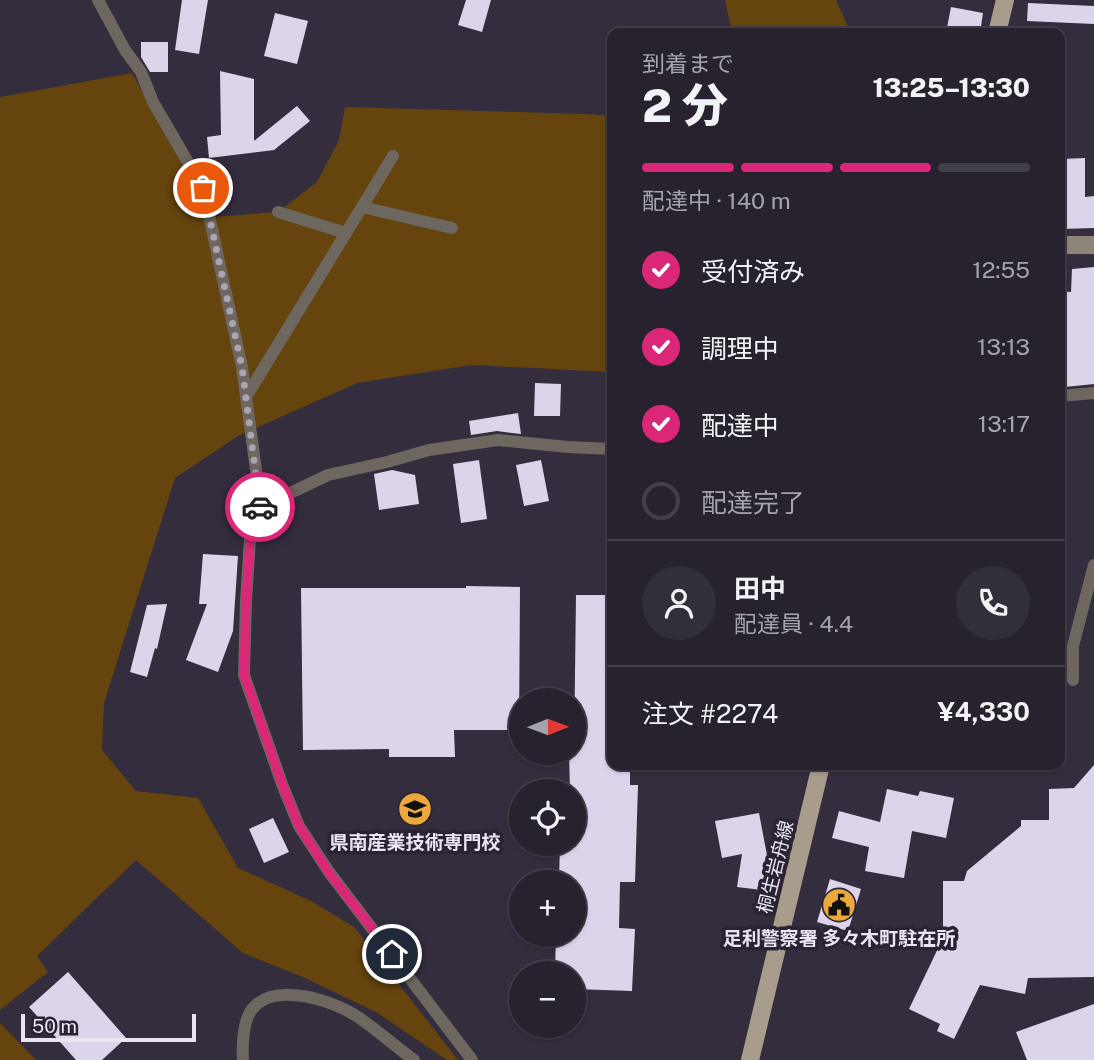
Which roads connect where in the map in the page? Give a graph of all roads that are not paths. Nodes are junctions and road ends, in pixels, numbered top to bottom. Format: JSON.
{"nodes":[{"id":1,"x":98,"y":0,"type":"edge"},
{"id":2,"x":1005,"y":0,"type":"edge"},
{"id":3,"x":998,"y":28,"type":"edge"},
{"id":4,"x":393,"y":156,"type":"dead end"},
{"id":5,"x":362,"y":207,"type":"junction"},
{"id":6,"x":278,"y":212,"type":"dead end"},
{"id":7,"x":452,"y":228,"type":"dead end"},
{"id":8,"x":346,"y":233,"type":"junction"},
{"id":9,"x":1065,"y":245,"type":"edge"},
{"id":10,"x":1094,"y":245,"type":"edge"},
{"id":11,"x":1094,"y":393,"type":"edge"},
{"id":12,"x":1065,"y":396,"type":"edge"},
{"id":13,"x":246,"y":397,"type":"junction"},
{"id":14,"x":607,"y":449,"type":"edge"},
{"id":15,"x":261,"y":507,"type":"junction"},
{"id":16,"x":1094,"y":565,"type":"edge"},
{"id":17,"x":1073,"y":680,"type":"dead end"},
{"id":18,"x":820,"y":770,"type":"edge"},
{"id":19,"x":243,"y":1060,"type":"edge"},
{"id":20,"x":414,"y":1060,"type":"edge"},
{"id":21,"x":472,"y":1060,"type":"edge"},
{"id":22,"x":750,"y":1060,"type":"edge"}],
"edges":[{"from":1,"to":13,"type":"lane"},
{"from":2,"to":3,"type":"main road"},
{"from":4,"to":5,"type":"lane"},
{"from":5,"to":7,"type":"lane"},
{"from":5,"to":8,"type":"lane"},
{"from":6,"to":8,"type":"lane"},
{"from":8,"to":13,"type":"lane"},
{"from":9,"to":10,"type":"main road"},
{"from":11,"to":12,"type":"lane"},
{"from":13,"to":15,"type":"lane"},
{"from":14,"to":15,"type":"lane"},
{"from":15,"to":21,"type":"lane"},
{"from":16,"to":17,"type":"lane"},
{"from":18,"to":22,"type":"main road","name":"桐生岩舟線"},
{"from":19,"to":20,"type":"lane"}]}
